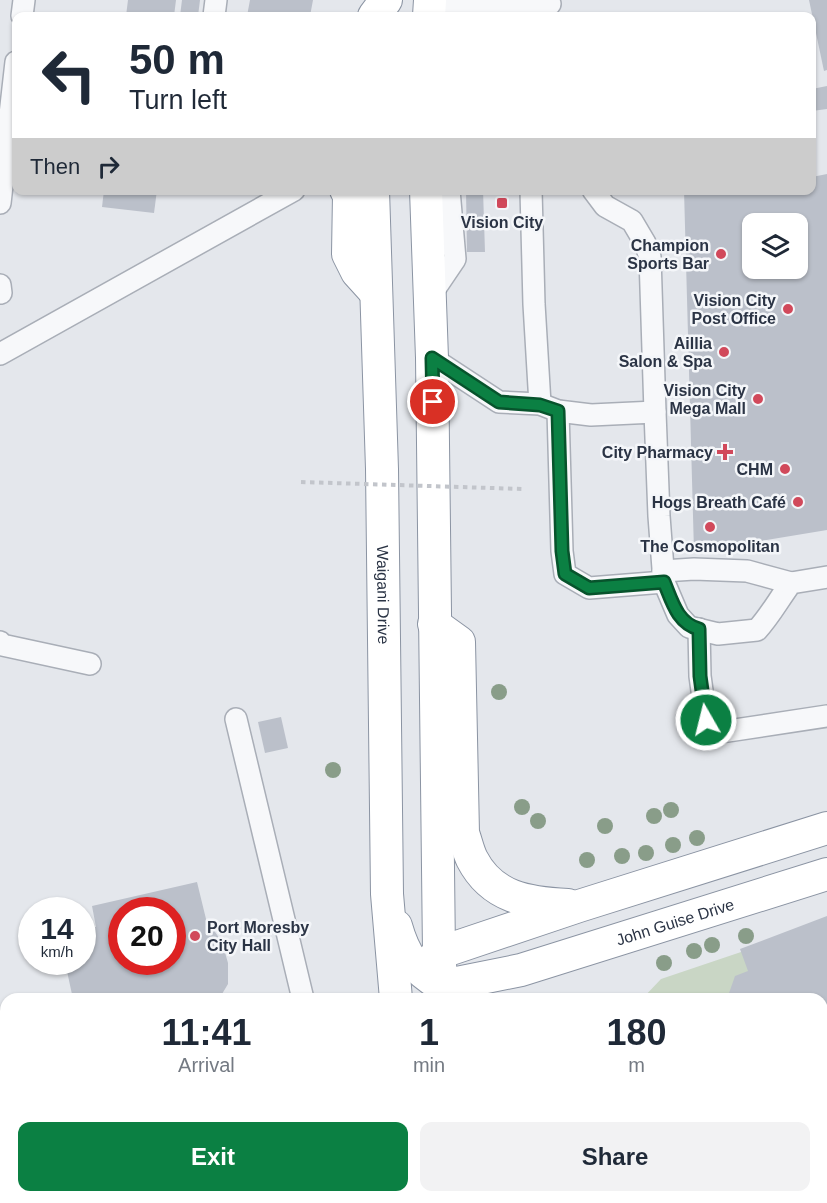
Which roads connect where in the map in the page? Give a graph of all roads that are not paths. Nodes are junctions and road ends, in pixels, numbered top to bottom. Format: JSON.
{"nodes":[{"id":1,"x":386,"y":0,"type":"edge"},
{"id":2,"x":552,"y":7,"type":"edge"},
{"id":3,"x":429,"y":9,"type":"edge"},
{"id":4,"x":376,"y":12,"type":"edge"},
{"id":5,"x":12,"y":97,"type":"edge"},
{"id":6,"x":285,"y":195,"type":"edge"},
{"id":7,"x":349,"y":195,"type":"edge"},
{"id":8,"x":373,"y":195,"type":"edge"},
{"id":9,"x":426,"y":195,"type":"edge"},
{"id":10,"x":449,"y":195,"type":"edge"},
{"id":11,"x":531,"y":195,"type":"edge"},
{"id":12,"x":597,"y":195,"type":"edge"},
{"id":13,"x":0,"y":203,"type":"edge"},
{"id":14,"x":0,"y":285,"type":"edge"},
{"id":15,"x":1,"y":293,"type":"edge"},
{"id":16,"x":376,"y":293,"type":"junction"},
{"id":17,"x":430,"y":296,"type":"junction"},
{"id":18,"x":0,"y":354,"type":"edge"},
{"id":19,"x":432,"y":358,"type":"junction"},
{"id":20,"x":549,"y":408,"type":"junction"},
{"id":21,"x":655,"y":412,"type":"junction"},
{"id":22,"x":664,"y":577,"type":"junction"},
{"id":23,"x":827,"y":577,"type":"edge"},
{"id":24,"x":791,"y":584,"type":"junction"},
{"id":25,"x":434,"y":624,"type":"junction"},
{"id":26,"x":699,"y":629,"type":"junction"},
{"id":27,"x":0,"y":642,"type":"edge"},
{"id":28,"x":90,"y":664,"type":"dead end"},
{"id":29,"x":827,"y":716,"type":"edge"},
{"id":30,"x":236,"y":719,"type":"dead end"},
{"id":31,"x":827,"y":828,"type":"edge"},
{"id":32,"x":827,"y":874,"type":"edge"},
{"id":33,"x":387,"y":894,"type":"junction"},
{"id":34,"x":579,"y":906,"type":"junction"},
{"id":35,"x":521,"y":970,"type":"junction"},
{"id":36,"x":432,"y":982,"type":"edge"},
{"id":37,"x":302,"y":993,"type":"edge"},
{"id":38,"x":395,"y":993,"type":"edge"},
{"id":39,"x":496,"y":993,"type":"edge"}],
"edges":[{"from":1,"to":4,"type":"highway"},
{"from":2,"to":3,"type":"street"},
{"from":5,"to":13,"type":"street"},
{"from":6,"to":18,"type":"street"},
{"from":7,"to":16,"type":"highway"},
{"from":8,"to":16,"type":"highway","name":"Waigani Drive"},
{"from":9,"to":17,"type":"highway"},
{"from":10,"to":17,"type":"street"},
{"from":11,"to":20,"type":"street"},
{"from":12,"to":21,"type":"street"},
{"from":14,"to":15,"type":"street"},
{"from":16,"to":33,"type":"highway","name":"Waigani Drive"},
{"from":17,"to":19,"type":"highway"},
{"from":19,"to":20,"type":"street"},
{"from":19,"to":25,"type":"highway"},
{"from":20,"to":21,"type":"street"},
{"from":20,"to":22,"type":"street"},
{"from":21,"to":22,"type":"street"},
{"from":22,"to":24,"type":"street"},
{"from":22,"to":26,"type":"street"},
{"from":23,"to":24,"type":"street"},
{"from":24,"to":26,"type":"street"},
{"from":25,"to":34,"type":"highway"},
{"from":25,"to":36,"type":"highway"},
{"from":26,"to":29,"type":"street"},
{"from":27,"to":28,"type":"street"},
{"from":30,"to":37,"type":"street"},
{"from":31,"to":34,"type":"highway"},
{"from":32,"to":35,"type":"highway","name":"John Guise Drive"},
{"from":33,"to":36,"type":"highway"},
{"from":33,"to":38,"type":"highway","name":"Waigani Drive"},
{"from":34,"to":36,"type":"highway"},
{"from":35,"to":36,"type":"highway","name":"John Guise Drive"},
{"from":35,"to":39,"type":"highway"}]}
